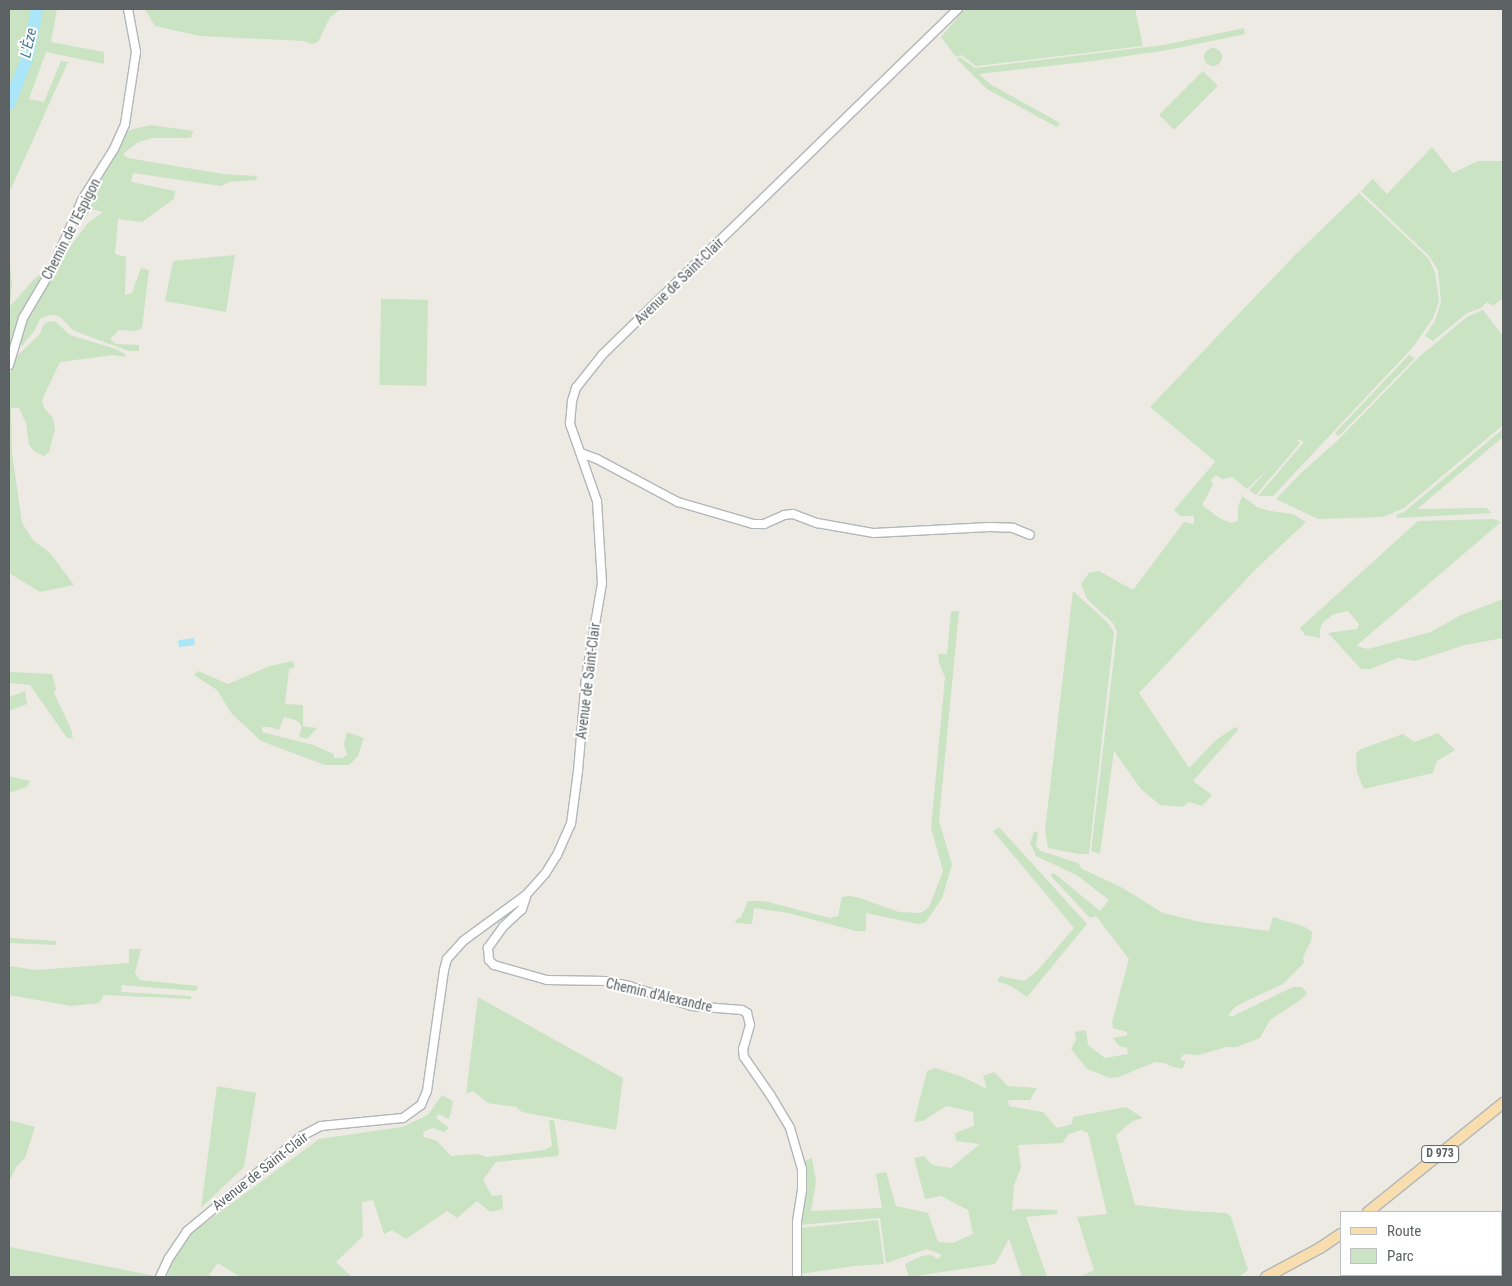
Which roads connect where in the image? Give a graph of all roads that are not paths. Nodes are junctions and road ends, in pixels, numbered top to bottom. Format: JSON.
{"nodes":[{"id":1,"x":128,"y":9,"type":"edge"},
{"id":2,"x":958,"y":9,"type":"edge"},
{"id":3,"x":9,"y":365,"type":"edge"},
{"id":4,"x":581,"y":453,"type":"junction"},
{"id":5,"x":1030,"y":535,"type":"dead end"},
{"id":6,"x":526,"y":896,"type":"junction"},
{"id":7,"x":1503,"y":1103,"type":"edge"},
{"id":8,"x":1369,"y":1211,"type":"edge"},
{"id":9,"x":1340,"y":1235,"type":"edge"},
{"id":10,"x":160,"y":1277,"type":"edge"},
{"id":11,"x":797,"y":1277,"type":"edge"},
{"id":12,"x":1266,"y":1277,"type":"edge"}],
"edges":[{"from":1,"to":3,"type":"street","name":"Chemin de l'Espigon"},
{"from":2,"to":4,"type":"street","name":"Avenue de Saint-Clair"},
{"from":4,"to":5,"type":"street"},
{"from":4,"to":6,"type":"street","name":"Avenue de Saint-Clair"},
{"from":6,"to":10,"type":"street","name":"Avenue de Saint-Clair"},
{"from":6,"to":11,"type":"street","name":"Chemin d'Alexandre"},
{"from":7,"to":8,"type":"main road","number":"D 973"},
{"from":9,"to":12,"type":"main road"}]}
